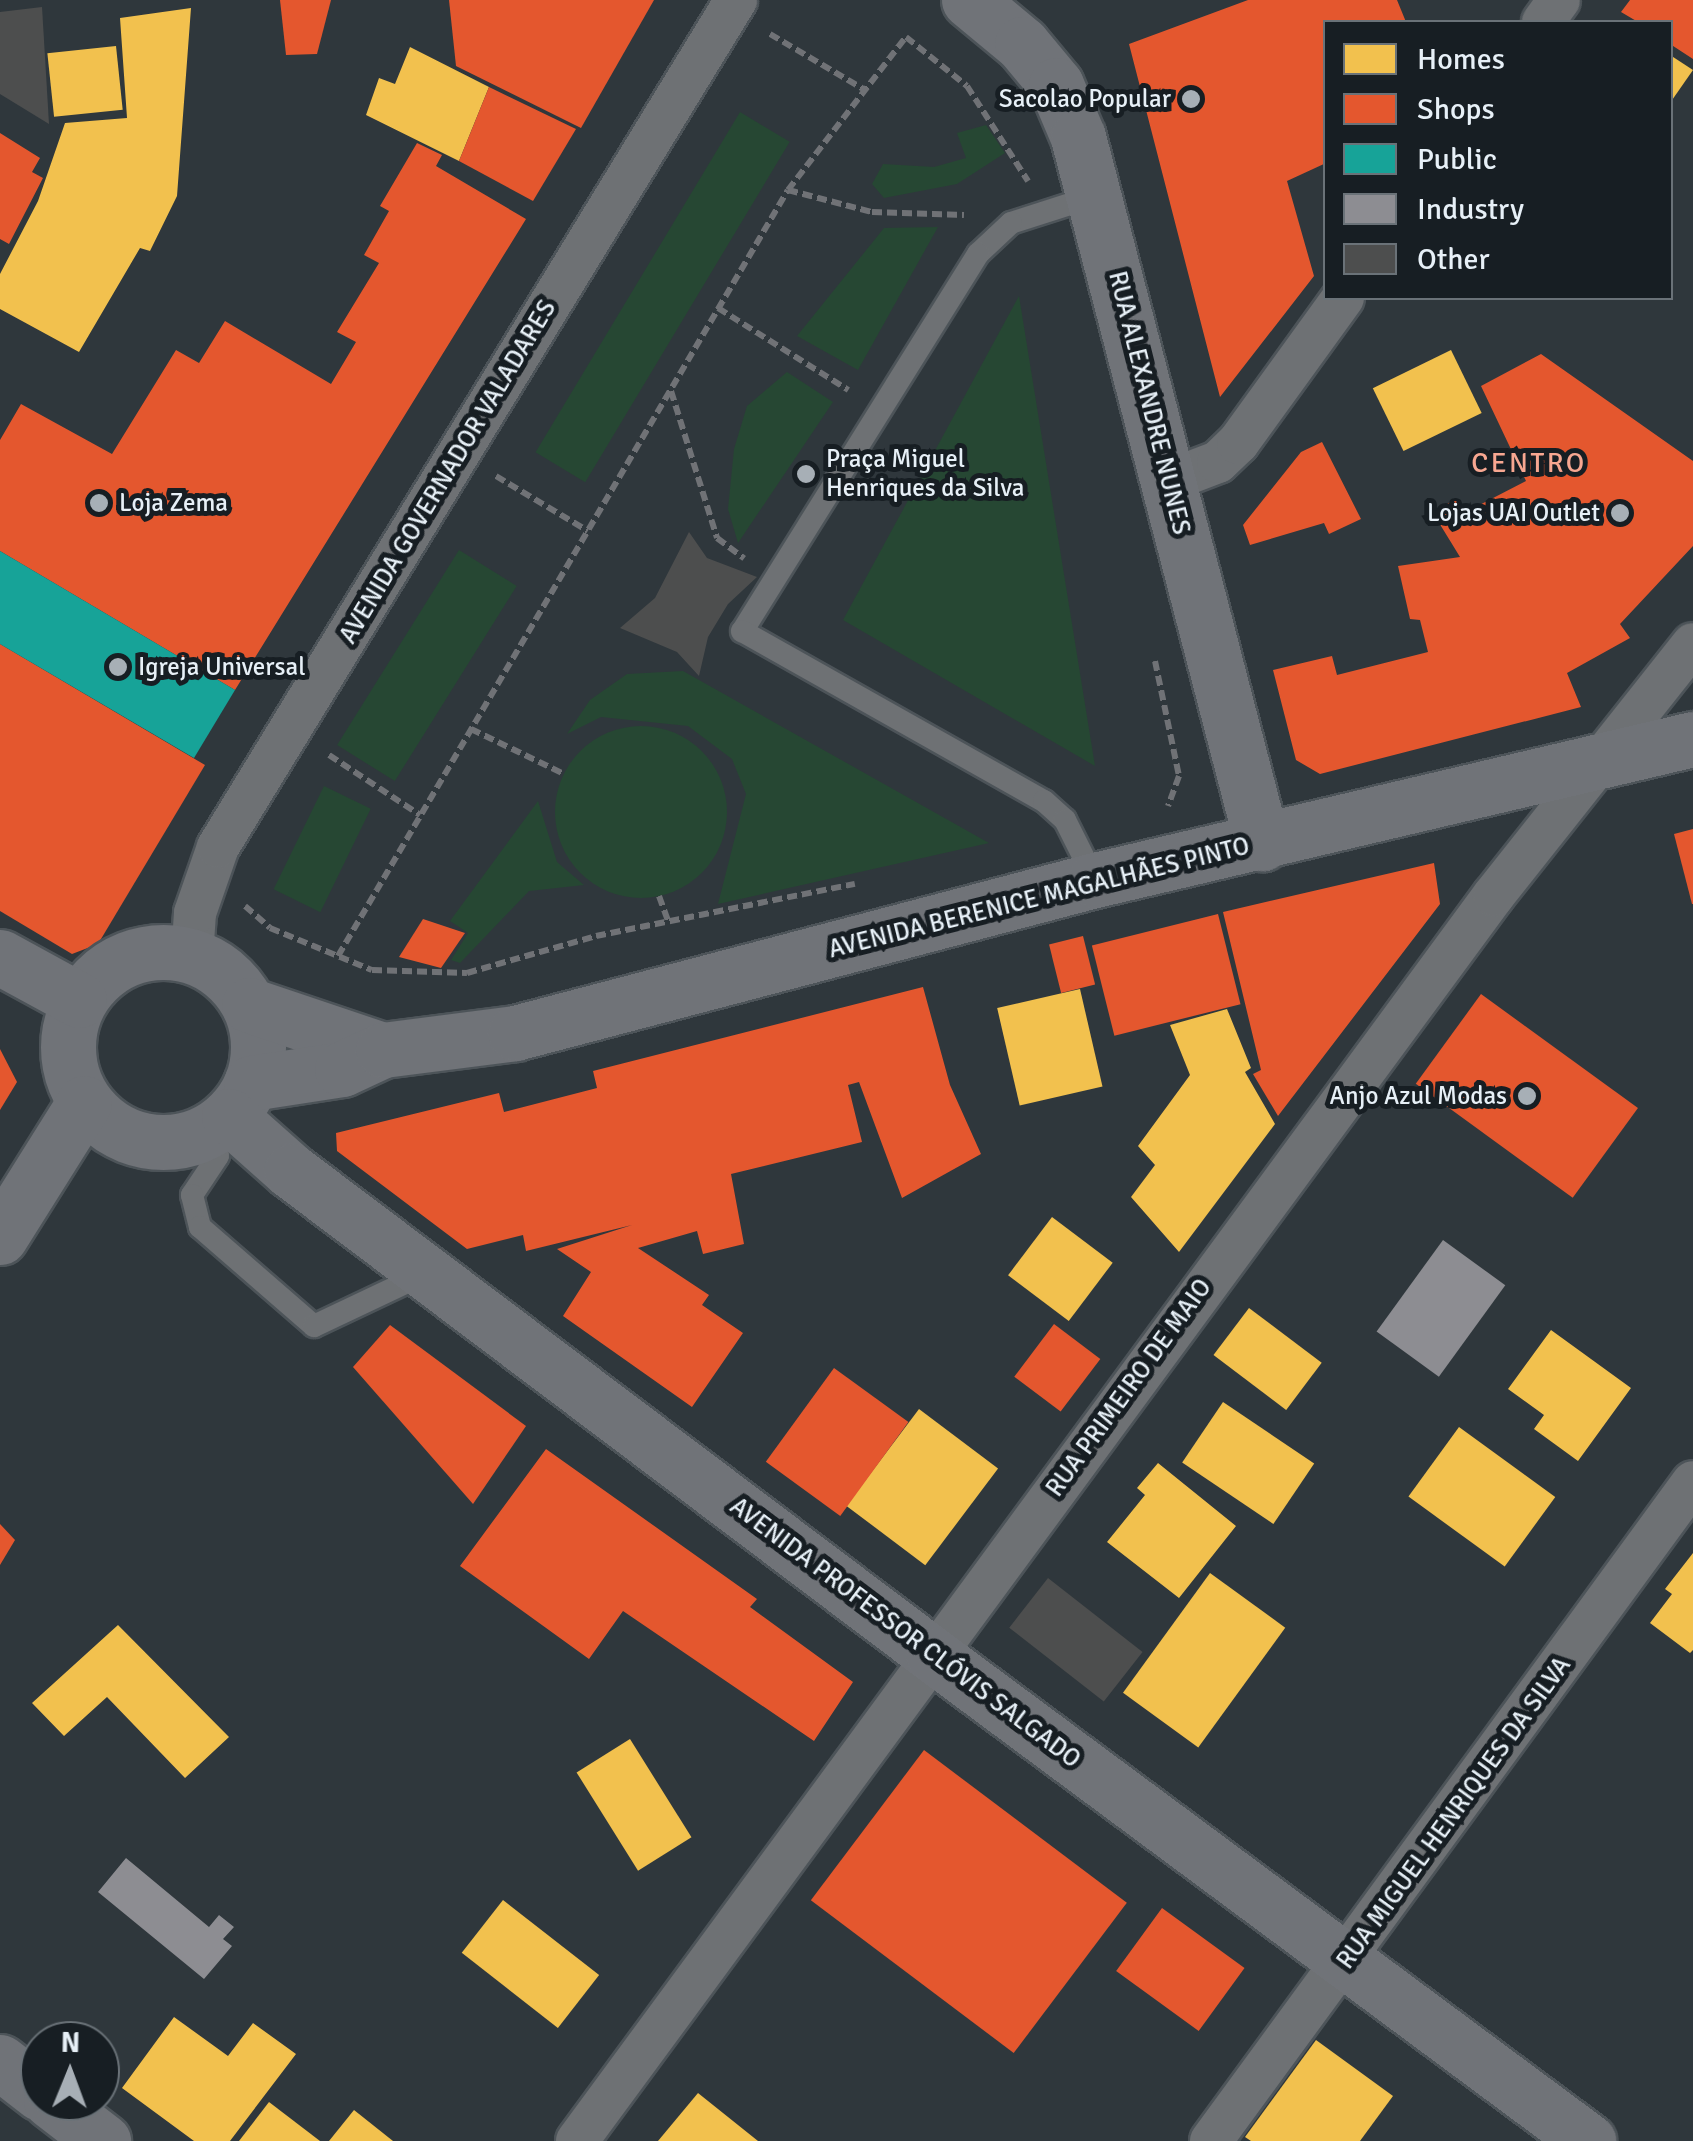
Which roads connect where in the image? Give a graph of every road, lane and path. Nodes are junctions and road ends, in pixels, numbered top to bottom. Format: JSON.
{"nodes":[{"id":1,"x":969,"y":0,"type":"edge"},
{"id":2,"x":744,"y":11,"type":"edge"},
{"id":3,"x":865,"y":90,"type":"junction"},
{"id":4,"x":788,"y":190,"type":"junction"},
{"id":5,"x":1095,"y":196,"type":"junction"},
{"id":6,"x":1039,"y":210,"type":"junction"},
{"id":7,"x":1017,"y":220,"type":"junction"},
{"id":8,"x":1342,"y":300,"type":"edge"},
{"id":9,"x":718,"y":308,"type":"junction"},
{"id":10,"x":670,"y":390,"type":"junction"},
{"id":11,"x":880,"y":410,"type":"junction"},
{"id":12,"x":495,"y":476,"type":"dead end"},
{"id":13,"x":1168,"y":480,"type":"junction"},
{"id":14,"x":588,"y":531,"type":"junction"},
{"id":15,"x":778,"y":575,"type":"junction"},
{"id":16,"x":1693,"y":644,"type":"edge"},
{"id":17,"x":1151,"y":646,"type":"dead end"},
{"id":18,"x":471,"y":728,"type":"junction"},
{"id":19,"x":290,"y":730,"type":"junction"},
{"id":20,"x":1693,"y":739,"type":"edge"},
{"id":21,"x":1606,"y":760,"type":"junction"},
{"id":22,"x":564,"y":774,"type":"dead end"},
{"id":23,"x":1158,"y":810,"type":"dead end"},
{"id":24,"x":420,"y":815,"type":"junction"},
{"id":25,"x":1262,"y":842,"type":"junction"},
{"id":26,"x":213,"y":862,"type":"junction"},
{"id":27,"x":1096,"y":880,"type":"junction"},
{"id":28,"x":863,"y":882,"type":"dead end"},
{"id":29,"x":659,"y":896,"type":"dead end"},
{"id":30,"x":668,"y":922,"type":"junction"},
{"id":31,"x":192,"y":956,"type":"junction"},
{"id":32,"x":338,"y":956,"type":"junction"},
{"id":33,"x":0,"y":957,"type":"edge"},
{"id":34,"x":79,"y":1000,"type":"junction"},
{"id":35,"x":249,"y":1005,"type":"junction"},
{"id":36,"x":383,"y":1050,"type":"junction"},
{"id":37,"x":84,"y":1104,"type":"junction"},
{"id":38,"x":229,"y":1110,"type":"junction"},
{"id":39,"x":0,"y":1237,"type":"edge"},
{"id":40,"x":427,"y":1272,"type":"junction"},
{"id":41,"x":1693,"y":1482,"type":"edge"},
{"id":42,"x":932,"y":1654,"type":"junction"},
{"id":43,"x":1346,"y":1964,"type":"junction"},
{"id":44,"x":0,"y":2062,"type":"edge"},
{"id":45,"x":20,"y":2078,"type":"edge"},
{"id":46,"x":77,"y":2121,"type":"edge"},
{"id":47,"x":103,"y":2141,"type":"edge"},
{"id":48,"x":576,"y":2141,"type":"edge"},
{"id":49,"x":1211,"y":2141,"type":"edge"},
{"id":50,"x":1588,"y":2141,"type":"edge"}],
"edges":[{"from":1,"to":5,"type":"main road","name":"RUA ALEXANDRE NUNES"},
{"from":2,"to":3,"type":"path"},
{"from":2,"to":19,"type":"street","name":"AVENIDA GOVERNADOR VALADARES"},
{"from":3,"to":4,"type":"path"},
{"from":3,"to":6,"type":"path"},
{"from":4,"to":7,"type":"path"},
{"from":4,"to":9,"type":"path"},
{"from":5,"to":6,"type":"lane"},
{"from":5,"to":13,"type":"main road","name":"RUA ALEXANDRE NUNES"},
{"from":6,"to":7,"type":"lane"},
{"from":7,"to":11,"type":"lane"},
{"from":8,"to":13,"type":"street"},
{"from":9,"to":10,"type":"path"},
{"from":9,"to":11,"type":"path"},
{"from":10,"to":14,"type":"path"},
{"from":10,"to":15,"type":"path"},
{"from":11,"to":15,"type":"lane"},
{"from":12,"to":14,"type":"path"},
{"from":13,"to":25,"type":"main road","name":"RUA ALEXANDRE NUNES"},
{"from":14,"to":18,"type":"path"},
{"from":15,"to":27,"type":"lane"},
{"from":16,"to":21,"type":"street","name":"RUA PRIMEIRO DE MAIO"},
{"from":17,"to":23,"type":"path"},
{"from":18,"to":22,"type":"path"},
{"from":18,"to":24,"type":"path"},
{"from":19,"to":24,"type":"path"},
{"from":19,"to":26,"type":"street","name":"AVENIDA GOVERNADOR VALADARES"},
{"from":20,"to":21,"type":"main road","name":"AVENIDA BERENICE MAGALHÃES PINTO"},
{"from":21,"to":25,"type":"main road","name":"AVENIDA BERENICE MAGALHÃES PINTO"},
{"from":21,"to":42,"type":"street","name":"RUA PRIMEIRO DE MAIO"},
{"from":24,"to":32,"type":"path"},
{"from":25,"to":27,"type":"main road","name":"AVENIDA BERENICE MAGALHÃES PINTO"},
{"from":26,"to":31,"type":"street","name":"AVENIDA GOVERNADOR VALADARES"},
{"from":26,"to":32,"type":"path"},
{"from":27,"to":36,"type":"main road","name":"AVENIDA BERENICE MAGALHÃES PINTO"},
{"from":28,"to":30,"type":"path"},
{"from":29,"to":30,"type":"path"},
{"from":30,"to":32,"type":"path"},
{"from":31,"to":34,"type":"main road"},
{"from":31,"to":35,"type":"main road"},
{"from":33,"to":34,"type":"main road"},
{"from":34,"to":37,"type":"main road"},
{"from":35,"to":36,"type":"main road","name":"AVENIDA BERENICE MAGALHÃES PINTO"},
{"from":35,"to":38,"type":"main road"},
{"from":36,"to":38,"type":"main road","name":"AVENIDA BERENICE MAGALHÃES PINTO"},
{"from":37,"to":38,"type":"main road"},
{"from":37,"to":39,"type":"main road"},
{"from":38,"to":40,"type":"main road","name":"AVENIDA PROFESSOR CLÓVIS SALGADO"},
{"from":38,"to":40,"type":"lane"},
{"from":40,"to":42,"type":"main road","name":"AVENIDA PROFESSOR CLÓVIS SALGADO"},
{"from":41,"to":43,"type":"street","name":"RUA MIGUEL HENRIQUES DA SILVA"},
{"from":42,"to":43,"type":"main road","name":"AVENIDA PROFESSOR CLÓVIS SALGADO"},
{"from":42,"to":48,"type":"street","name":"RUA PRIMEIRO DE MAIO"},
{"from":43,"to":49,"type":"street","name":"RUA MIGUEL HENRIQUES DA SILVA"},
{"from":43,"to":50,"type":"main road","name":"AVENIDA PROFESSOR CLÓVIS SALGADO"},
{"from":44,"to":45,"type":"main road"},
{"from":46,"to":47,"type":"main road"}]}
